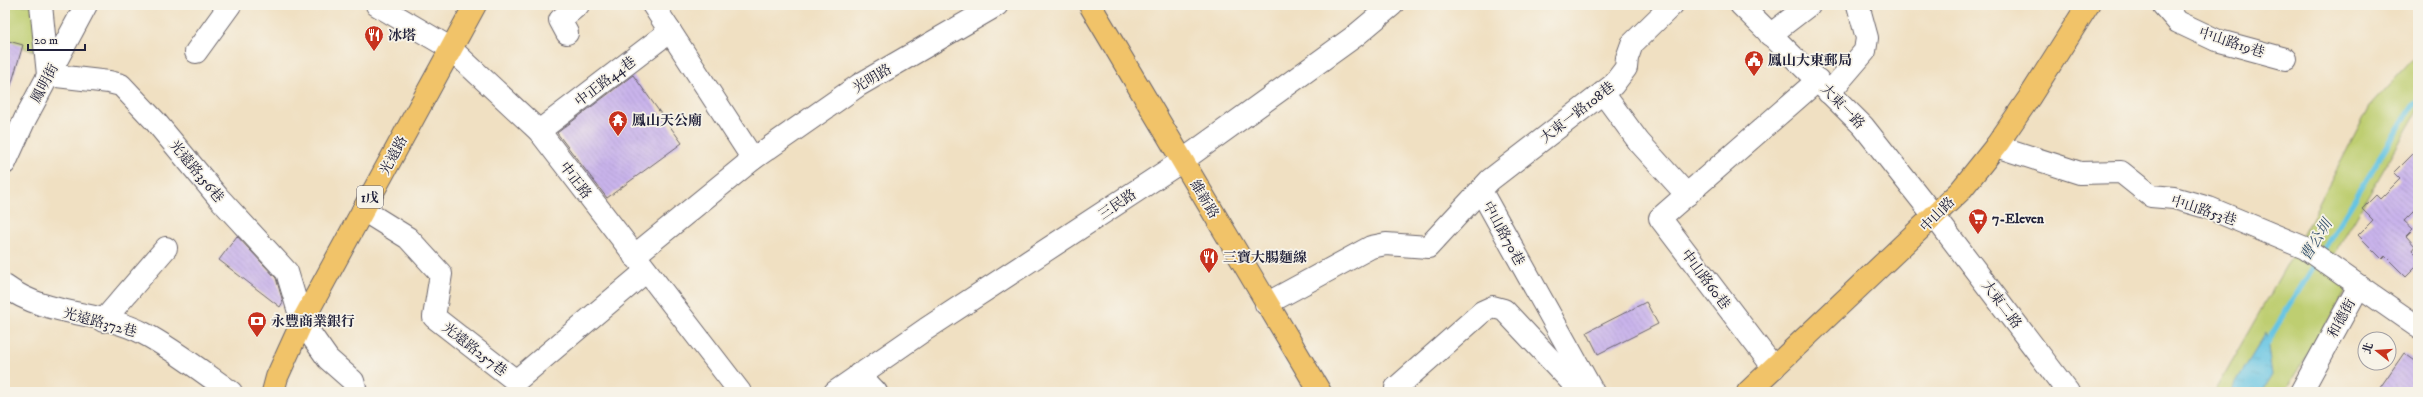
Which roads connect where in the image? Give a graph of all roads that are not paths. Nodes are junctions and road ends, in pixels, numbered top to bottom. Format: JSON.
{"nodes":[{"id":1,"x":41,"y":5,"type":"edge"},
{"id":2,"x":86,"y":5,"type":"edge"},
{"id":3,"x":230,"y":5,"type":"edge"},
{"id":4,"x":377,"y":5,"type":"edge"},
{"id":5,"x":475,"y":5,"type":"edge"},
{"id":6,"x":578,"y":5,"type":"edge"},
{"id":7,"x":653,"y":5,"type":"edge"},
{"id":8,"x":996,"y":5,"type":"edge"},
{"id":9,"x":1090,"y":5,"type":"edge"},
{"id":10,"x":1392,"y":5,"type":"edge"},
{"id":11,"x":1672,"y":5,"type":"edge"},
{"id":12,"x":1741,"y":5,"type":"edge"},
{"id":13,"x":1809,"y":5,"type":"edge"},
{"id":14,"x":1858,"y":5,"type":"edge"},
{"id":15,"x":2088,"y":5,"type":"edge"},
{"id":16,"x":2163,"y":5,"type":"edge"},
{"id":17,"x":670,"y":31,"type":"junction"},
{"id":18,"x":567,"y":33,"type":"dead end"},
{"id":19,"x":1770,"y":35,"type":"junction"},
{"id":20,"x":450,"y":48,"type":"junction"},
{"id":21,"x":196,"y":52,"type":"dead end"},
{"id":22,"x":2286,"y":60,"type":"dead end"},
{"id":23,"x":48,"y":75,"type":"junction"},
{"id":24,"x":1824,"y":86,"type":"junction"},
{"id":25,"x":1603,"y":93,"type":"junction"},
{"id":26,"x":539,"y":131,"type":"junction"},
{"id":27,"x":1996,"y":146,"type":"junction"},
{"id":28,"x":753,"y":160,"type":"junction"},
{"id":29,"x":1182,"y":161,"type":"junction"},
{"id":30,"x":5,"y":163,"type":"edge"},
{"id":31,"x":1481,"y":191,"type":"junction"},
{"id":32,"x":1687,"y":195,"type":"junction"},
{"id":33,"x":363,"y":210,"type":"junction"},
{"id":34,"x":1935,"y":217,"type":"junction"},
{"id":35,"x":166,"y":248,"type":"dead end"},
{"id":36,"x":640,"y":264,"type":"junction"},
{"id":37,"x":5,"y":286,"type":"edge"},
{"id":38,"x":2359,"y":286,"type":"junction"},
{"id":39,"x":1266,"y":304,"type":"junction"},
{"id":40,"x":103,"y":321,"type":"junction"},
{"id":41,"x":302,"y":322,"type":"junction"},
{"id":42,"x":2418,"y":327,"type":"edge"},
{"id":43,"x":1774,"y":368,"type":"junction"},
{"id":44,"x":859,"y":374,"type":"junction"},
{"id":45,"x":519,"y":386,"type":"edge"},
{"id":46,"x":1396,"y":388,"type":"dead end"},
{"id":47,"x":2063,"y":390,"type":"edge"},
{"id":48,"x":232,"y":392,"type":"edge"},
{"id":49,"x":273,"y":392,"type":"edge"},
{"id":50,"x":356,"y":392,"type":"edge"},
{"id":51,"x":740,"y":392,"type":"edge"},
{"id":52,"x":835,"y":392,"type":"edge"},
{"id":53,"x":876,"y":392,"type":"edge"},
{"id":54,"x":1320,"y":392,"type":"edge"},
{"id":55,"x":1581,"y":392,"type":"edge"},
{"id":56,"x":1593,"y":392,"type":"edge"},
{"id":57,"x":1748,"y":392,"type":"edge"},
{"id":58,"x":2301,"y":392,"type":"edge"}],
"edges":[{"from":1,"to":23,"type":"street"},
{"from":2,"to":23,"type":"street","name":"鳳明街"},
{"from":3,"to":21,"type":"street"},
{"from":4,"to":20,"type":"street","name":"中正路"},
{"from":5,"to":20,"type":"main road","name":"光遠路","number":"1戊"},
{"from":6,"to":18,"type":"street"},
{"from":7,"to":17,"type":"street"},
{"from":8,"to":28,"type":"street","name":"光明路"},
{"from":9,"to":29,"type":"main road","name":"維新路"},
{"from":10,"to":29,"type":"street","name":"三民路"},
{"from":11,"to":25,"type":"street","name":"大東一路108巷"},
{"from":12,"to":19,"type":"street","name":"大東一路"},
{"from":13,"to":19,"type":"street"},
{"from":14,"to":24,"type":"street","name":"中山路60巷"},
{"from":15,"to":27,"type":"main road","name":"中山路"},
{"from":16,"to":22,"type":"street","name":"中山路19巷"},
{"from":17,"to":26,"type":"street","name":"中正路44巷"},
{"from":17,"to":28,"type":"street"},
{"from":19,"to":24,"type":"street","name":"大東一路"},
{"from":20,"to":26,"type":"street","name":"中正路"},
{"from":20,"to":33,"type":"main road","name":"光遠路","number":"1戊"},
{"from":23,"to":30,"type":"street","name":"鳳明街"},
{"from":23,"to":41,"type":"street","name":"光遠路356巷"},
{"from":24,"to":32,"type":"street","name":"中山路60巷"},
{"from":24,"to":34,"type":"street","name":"大東一路"},
{"from":25,"to":31,"type":"street","name":"大東一路108巷"},
{"from":25,"to":32,"type":"street"},
{"from":26,"to":36,"type":"street","name":"中正路"},
{"from":27,"to":34,"type":"main road","name":"中山路"},
{"from":27,"to":38,"type":"street","name":"中山路53巷"},
{"from":28,"to":36,"type":"street","name":"光明路"},
{"from":29,"to":39,"type":"main road","name":"維新路"},
{"from":29,"to":44,"type":"street","name":"三民路"},
{"from":31,"to":39,"type":"street","name":"中山路70巷"},
{"from":31,"to":56,"type":"street","name":"中山路70巷"},
{"from":32,"to":43,"type":"street","name":"中山路60巷"},
{"from":33,"to":41,"type":"main road","name":"光遠路","number":"1戊"},
{"from":33,"to":45,"type":"street","name":"光遠路257巷"},
{"from":34,"to":43,"type":"main road","name":"中山路"},
{"from":34,"to":47,"type":"street","name":"大東二路"},
{"from":35,"to":40,"type":"street"},
{"from":36,"to":45,"type":"street","name":"光遠路257巷"},
{"from":36,"to":51,"type":"street","name":"中正路"},
{"from":37,"to":40,"type":"street","name":"光遠路372巷"},
{"from":38,"to":42,"type":"street","name":"和德街"},
{"from":38,"to":58,"type":"street","name":"和德街"},
{"from":39,"to":54,"type":"main road","name":"維新路"},
{"from":40,"to":48,"type":"street","name":"光遠路372巷"},
{"from":41,"to":49,"type":"main road","name":"光遠路","number":"1戊"},
{"from":41,"to":50,"type":"street","name":"光遠路356巷"},
{"from":43,"to":57,"type":"main road","name":"中山路"},
{"from":44,"to":52,"type":"street","name":"三民路"},
{"from":44,"to":53,"type":"street"},
{"from":46,"to":55,"type":"street"}]}
